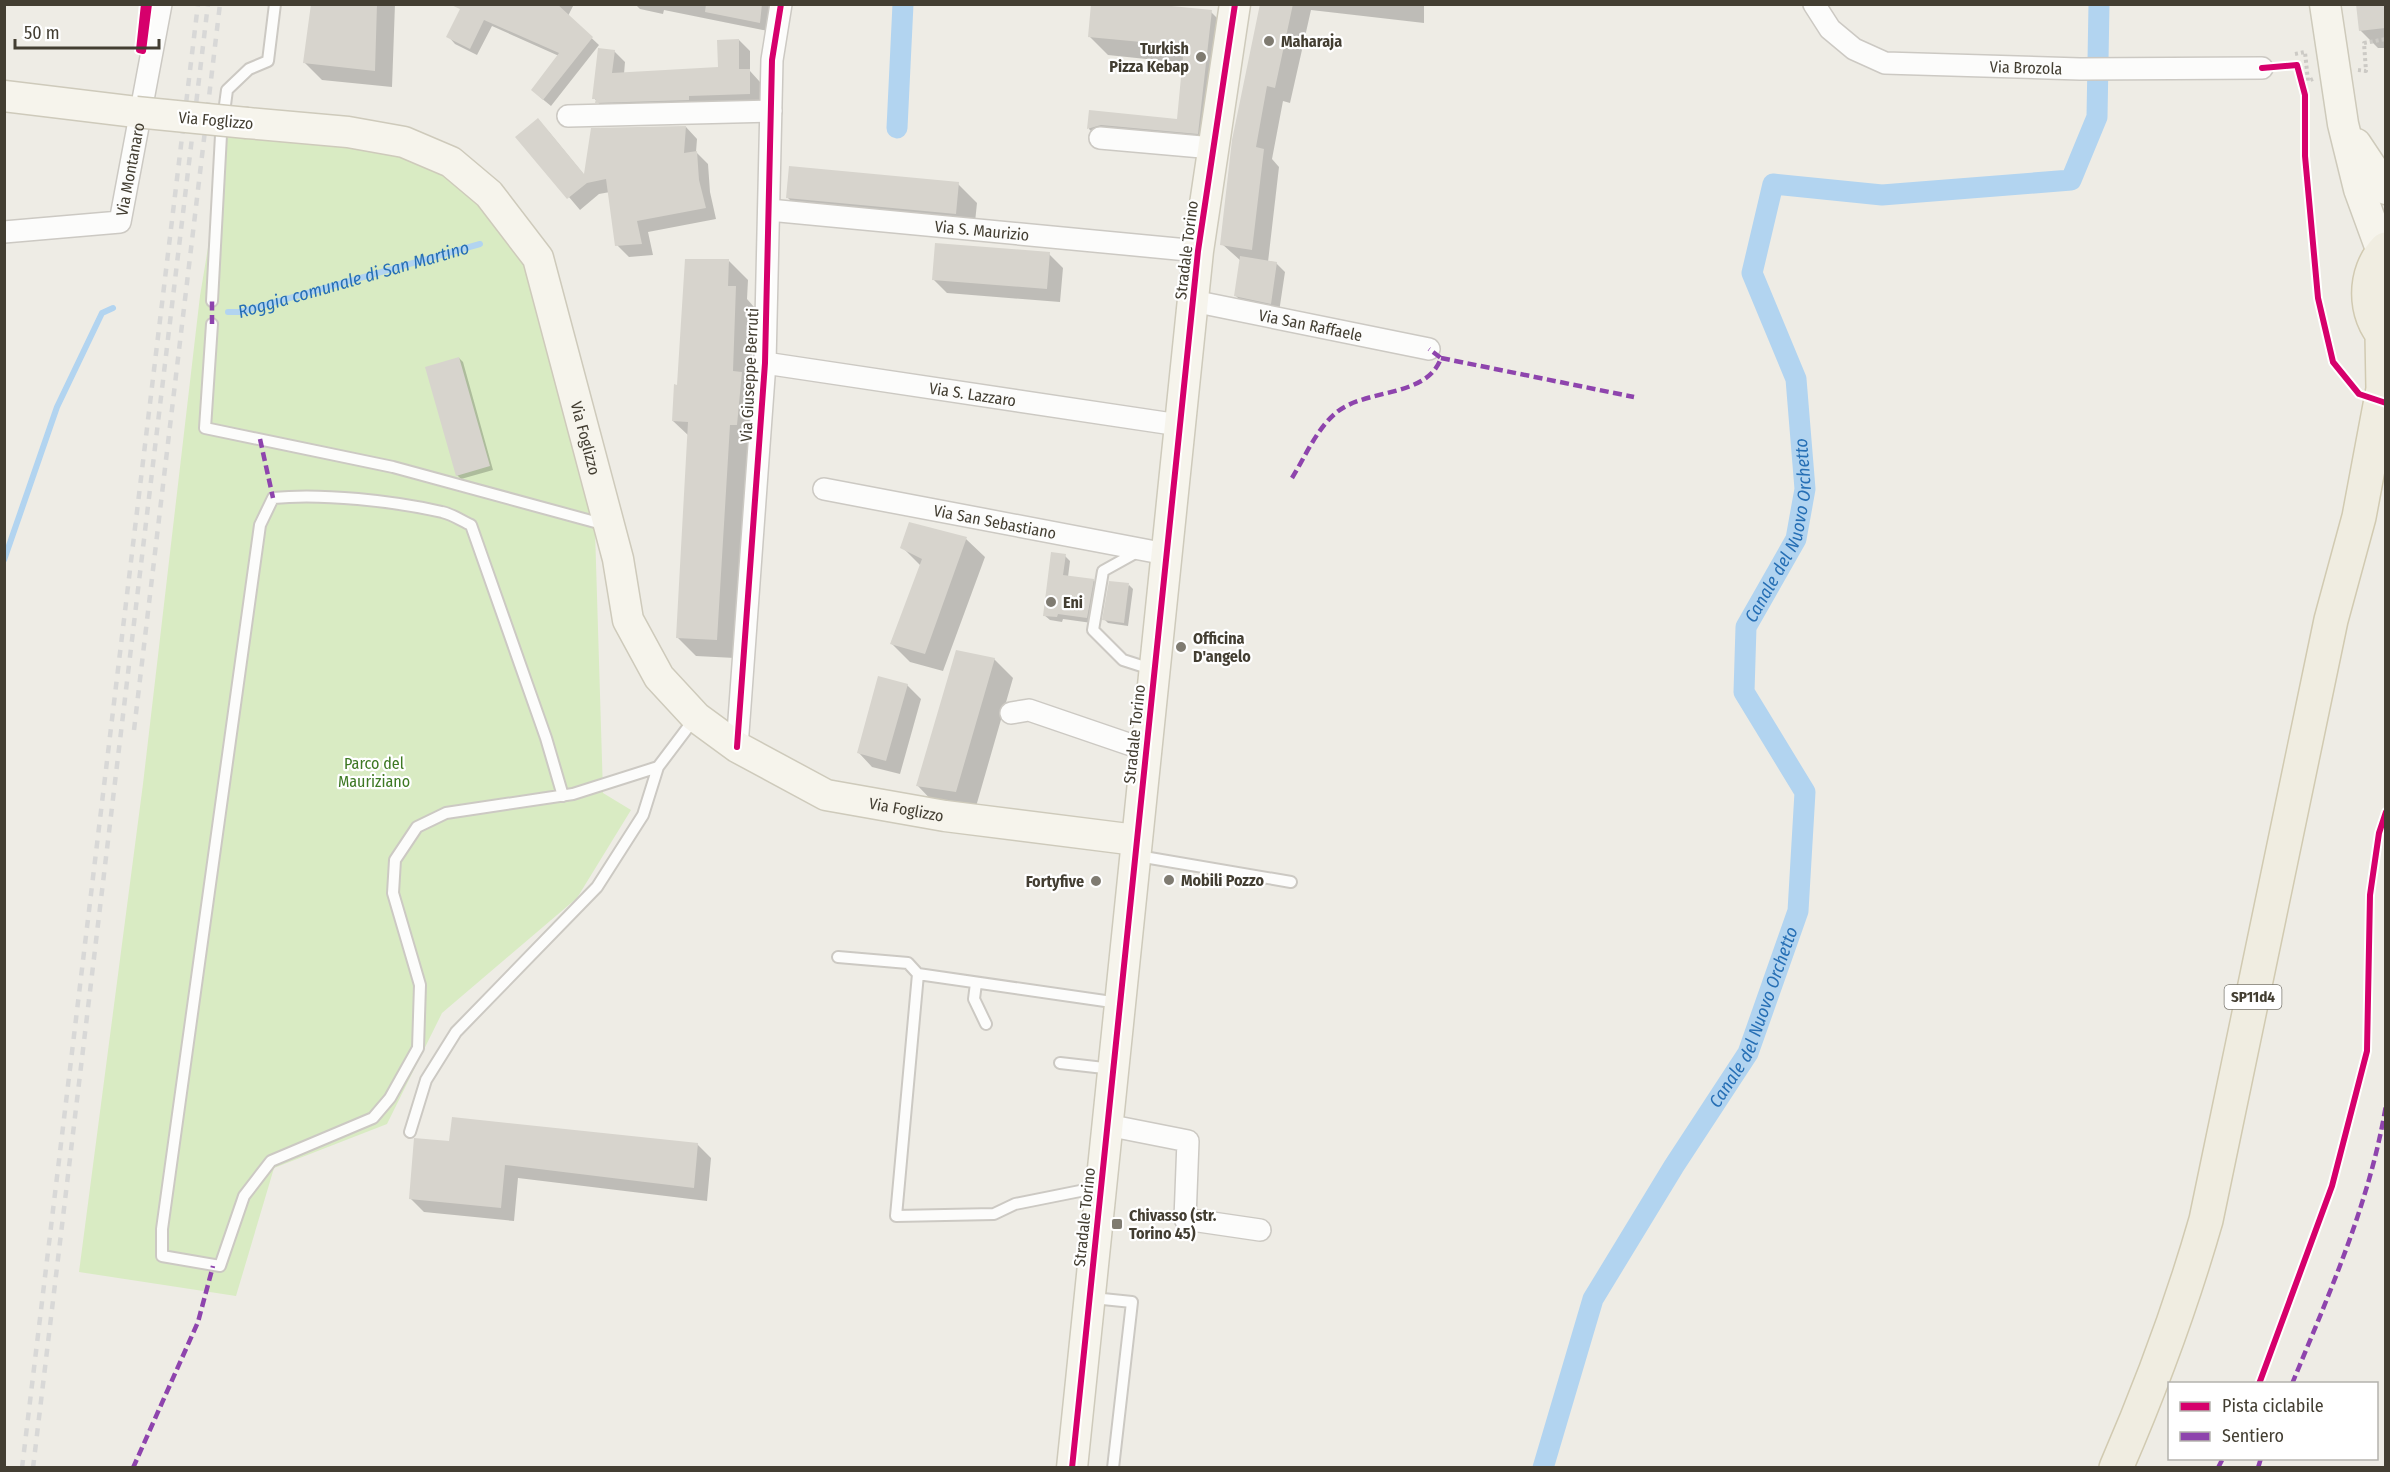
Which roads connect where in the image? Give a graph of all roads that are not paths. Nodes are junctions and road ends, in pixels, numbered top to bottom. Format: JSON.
{"nodes":[{"id":1,"x":161,"y":4,"type":"edge"},
{"id":2,"x":275,"y":4,"type":"edge"},
{"id":3,"x":781,"y":4,"type":"edge"},
{"id":4,"x":1235,"y":4,"type":"edge"},
{"id":5,"x":1814,"y":4,"type":"edge"},
{"id":6,"x":2325,"y":4,"type":"edge"},
{"id":7,"x":2262,"y":68,"type":"road end"},
{"id":8,"x":4,"y":96,"type":"edge"},
{"id":9,"x":771,"y":111,"type":"junction"},
{"id":10,"x":568,"y":116,"type":"dead end"},
{"id":11,"x":2343,"y":124,"type":"junction"},
{"id":12,"x":1100,"y":138,"type":"dead end"},
{"id":13,"x":1213,"y":148,"type":"junction"},
{"id":14,"x":2385,"y":189,"type":"edge"},
{"id":15,"x":769,"y":210,"type":"junction"},
{"id":16,"x":4,"y":232,"type":"edge"},
{"id":17,"x":1198,"y":251,"type":"junction"},
{"id":18,"x":2384,"y":251,"type":"edge"},
{"id":19,"x":213,"y":301,"type":"dead end"},
{"id":20,"x":1193,"y":301,"type":"junction"},
{"id":21,"x":212,"y":324,"type":"dead end"},
{"id":22,"x":2384,"y":336,"type":"edge"},
{"id":23,"x":1429,"y":349,"type":"dead end"},
{"id":24,"x":765,"y":363,"type":"junction"},
{"id":25,"x":1179,"y":425,"type":"junction"},
{"id":26,"x":2385,"y":457,"type":"edge"},
{"id":27,"x":824,"y":489,"type":"dead end"},
{"id":28,"x":2359,"y":517,"type":"junction"},
{"id":29,"x":610,"y":526,"type":"junction"},
{"id":30,"x":1154,"y":552,"type":"junction"},
{"id":31,"x":1154,"y":670,"type":"junction"},
{"id":32,"x":1011,"y":713,"type":"dead end"},
{"id":33,"x":696,"y":717,"type":"junction"},
{"id":34,"x":737,"y":747,"type":"junction"},
{"id":35,"x":1146,"y":750,"type":"junction"},
{"id":36,"x":658,"y":767,"type":"junction"},
{"id":37,"x":563,"y":796,"type":"junction"},
{"id":38,"x":1136,"y":847,"type":"junction"},
{"id":39,"x":1291,"y":882,"type":"dead end"},
{"id":40,"x":838,"y":957,"type":"dead end"},
{"id":41,"x":918,"y":974,"type":"junction"},
{"id":42,"x":976,"y":983,"type":"junction"},
{"id":43,"x":1120,"y":1003,"type":"junction"},
{"id":44,"x":986,"y":1024,"type":"dead end"},
{"id":45,"x":1059,"y":1063,"type":"dead end"},
{"id":46,"x":1113,"y":1069,"type":"junction"},
{"id":47,"x":1107,"y":1125,"type":"junction"},
{"id":48,"x":410,"y":1132,"type":"dead end"},
{"id":49,"x":1101,"y":1187,"type":"junction"},
{"id":50,"x":1260,"y":1230,"type":"dead end"},
{"id":51,"x":1089,"y":1297,"type":"junction"},
{"id":52,"x":1072,"y":1467,"type":"edge"},
{"id":53,"x":1113,"y":1467,"type":"edge"},
{"id":54,"x":2116,"y":1467,"type":"edge"}],
"edges":[{"from":1,"to":16,"type":"street","name":"Via Montanaro"},
{"from":2,"to":19,"type":"lane"},
{"from":3,"to":9,"type":"street","name":"Via Giuseppe Berruti"},
{"from":4,"to":13,"type":"main road","name":"Stradale Torino"},
{"from":5,"to":7,"type":"street","name":"Via Brozola"},
{"from":6,"to":11,"type":"main road"},
{"from":8,"to":29,"type":"main road","name":"Via Foglizzo","bridge":true},
{"from":9,"to":10,"type":"street"},
{"from":9,"to":15,"type":"street","name":"Via Giuseppe Berruti"},
{"from":11,"to":14,"type":"main road"},
{"from":11,"to":18,"type":"main road"},
{"from":12,"to":13,"type":"street"},
{"from":13,"to":17,"type":"main road","name":"Stradale Torino"},
{"from":15,"to":17,"type":"street","name":"Via S. Maurizio"},
{"from":15,"to":24,"type":"street","name":"Via Giuseppe Berruti"},
{"from":17,"to":20,"type":"main road","name":"Stradale Torino"},
{"from":18,"to":22,"type":"main road","number":"SP11d4"},
{"from":20,"to":23,"type":"street","name":"Via San Raffaele"},
{"from":20,"to":25,"type":"main road","name":"Stradale Torino"},
{"from":21,"to":29,"type":"lane"},
{"from":22,"to":28,"type":"main road","number":"SP11d4"},
{"from":24,"to":25,"type":"street","name":"Via S. Lazzaro"},
{"from":24,"to":34,"type":"street","name":"Via Giuseppe Berruti"},
{"from":25,"to":30,"type":"main road","name":"Stradale Torino"},
{"from":26,"to":28,"type":"main road","number":"SP11d4"},
{"from":27,"to":30,"type":"street","name":"Via San Sebastiano"},
{"from":28,"to":54,"type":"main road","number":"SP11d4"},
{"from":29,"to":33,"type":"main road","name":"Via Foglizzo"},
{"from":30,"to":31,"type":"main road","name":"Stradale Torino"},
{"from":30,"to":31,"type":"lane"},
{"from":31,"to":35,"type":"main road","name":"Stradale Torino"},
{"from":32,"to":35,"type":"street"},
{"from":33,"to":34,"type":"main road","name":"Via Foglizzo"},
{"from":33,"to":36,"type":"lane"},
{"from":34,"to":38,"type":"main road","name":"Via Foglizzo"},
{"from":35,"to":38,"type":"main road","name":"Stradale Torino"},
{"from":36,"to":37,"type":"lane"},
{"from":36,"to":48,"type":"lane"},
{"from":37,"to":37,"type":"lane"},
{"from":38,"to":39,"type":"lane"},
{"from":38,"to":43,"type":"main road","name":"Stradale Torino"},
{"from":40,"to":41,"type":"lane"},
{"from":41,"to":42,"type":"lane"},
{"from":41,"to":49,"type":"lane"},
{"from":42,"to":43,"type":"lane"},
{"from":42,"to":44,"type":"lane"},
{"from":43,"to":46,"type":"main road","name":"Stradale Torino"},
{"from":45,"to":46,"type":"lane"},
{"from":46,"to":47,"type":"main road","name":"Stradale Torino"},
{"from":47,"to":49,"type":"main road","name":"Stradale Torino"},
{"from":47,"to":50,"type":"street"},
{"from":49,"to":51,"type":"main road","name":"Stradale Torino"},
{"from":51,"to":52,"type":"main road","name":"Stradale Torino"},
{"from":51,"to":53,"type":"lane"}]}
